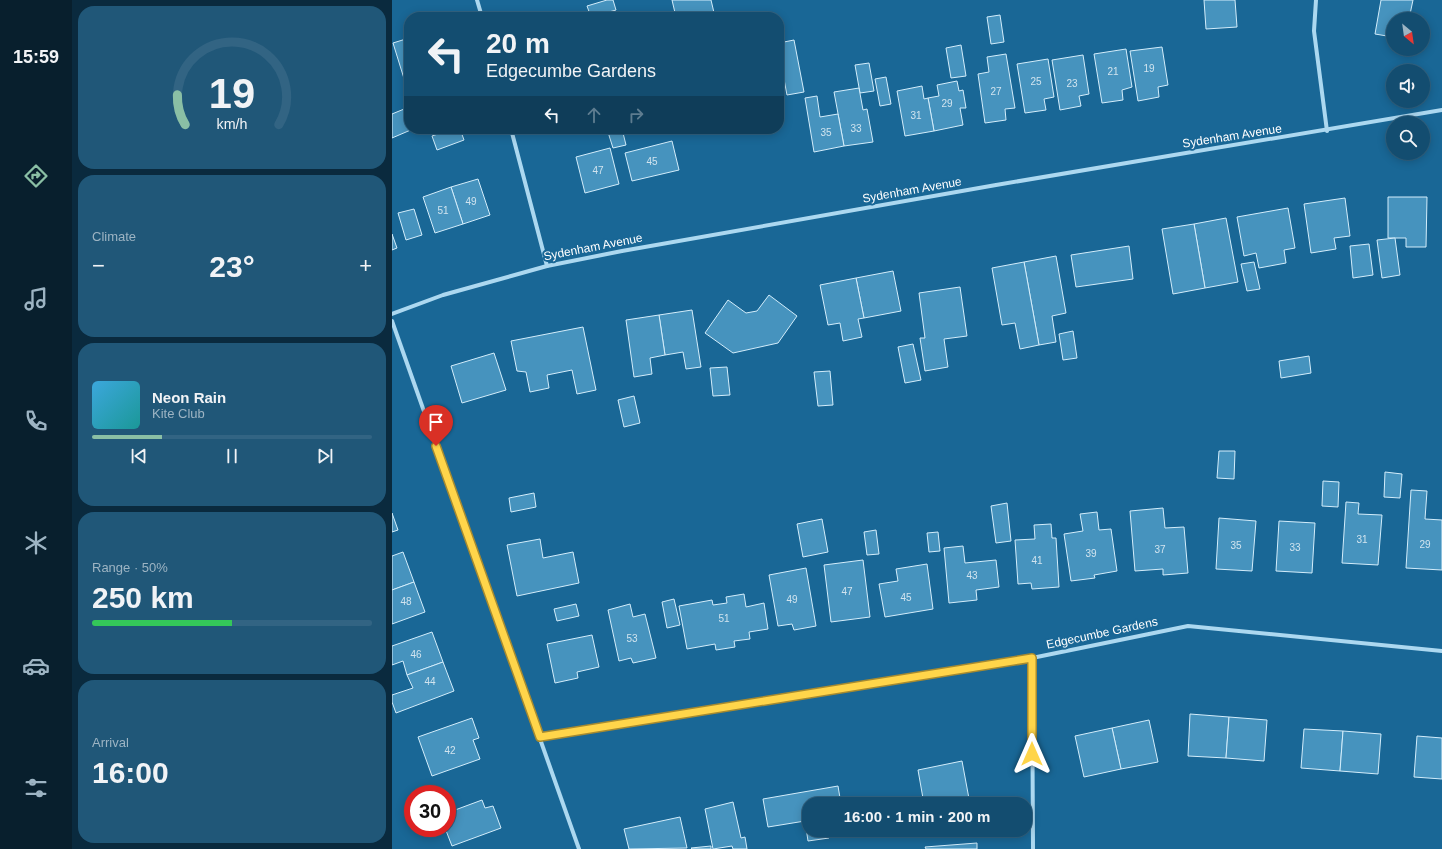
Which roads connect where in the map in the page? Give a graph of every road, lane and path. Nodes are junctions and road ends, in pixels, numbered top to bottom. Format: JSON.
{"nodes":[{"id":1,"x":478,"y":0,"type":"edge"},
{"id":2,"x":1316,"y":0,"type":"edge"},
{"id":3,"x":481,"y":12,"type":"edge"},
{"id":4,"x":1442,"y":110,"type":"edge"},
{"id":5,"x":1327,"y":131,"type":"junction"},
{"id":6,"x":512,"y":134,"type":"edge"},
{"id":7,"x":548,"y":266,"type":"junction"},
{"id":8,"x":392,"y":314,"type":"edge"},
{"id":9,"x":392,"y":321,"type":"edge"},
{"id":10,"x":1442,"y":651,"type":"edge"},
{"id":11,"x":1032,"y":658,"type":"junction"},
{"id":12,"x":540,"y":737,"type":"junction"},
{"id":13,"x":579,"y":849,"type":"edge"},
{"id":14,"x":1033,"y":849,"type":"edge"}],
"edges":[{"from":1,"to":3,"type":"street"},
{"from":2,"to":5,"type":"street"},
{"from":4,"to":5,"type":"street","name":"Sydenham Avenue"},
{"from":5,"to":7,"type":"street","name":"Sydenham Avenue"},
{"from":6,"to":7,"type":"street"},
{"from":7,"to":8,"type":"street","name":"Sydenham Avenue"},
{"from":9,"to":12,"type":"street"},
{"from":10,"to":11,"type":"street","name":"Edgecumbe Gardens"},
{"from":11,"to":12,"type":"street","name":"Edgecumbe Gardens"},
{"from":11,"to":14,"type":"street"},
{"from":12,"to":13,"type":"street"}]}
